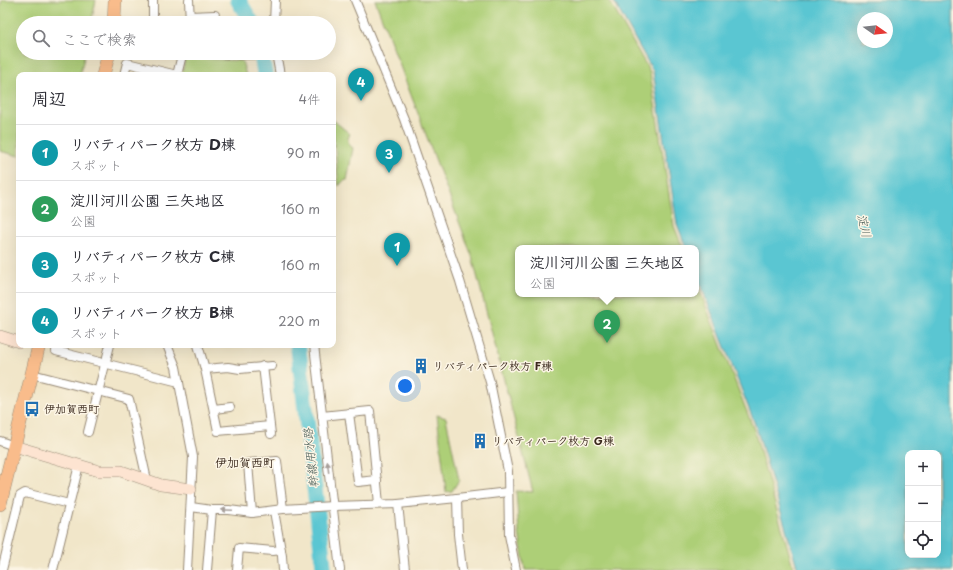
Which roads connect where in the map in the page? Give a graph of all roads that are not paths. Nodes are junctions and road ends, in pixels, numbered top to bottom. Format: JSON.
{"nodes":[{"id":1,"x":115,"y":0,"type":"edge"},
{"id":2,"x":153,"y":0,"type":"edge"},
{"id":3,"x":189,"y":0,"type":"edge"},
{"id":4,"x":275,"y":0,"type":"edge"},
{"id":5,"x":354,"y":0,"type":"edge"},
{"id":6,"x":215,"y":15,"type":"dead end"},
{"id":7,"x":114,"y":16,"type":"edge"},
{"id":8,"x":153,"y":16,"type":"edge"},
{"id":9,"x":190,"y":16,"type":"edge"},
{"id":10,"x":210,"y":16,"type":"edge"},
{"id":11,"x":274,"y":16,"type":"edge"},
{"id":12,"x":107,"y":60,"type":"edge"},
{"id":13,"x":181,"y":60,"type":"edge"},
{"id":14,"x":277,"y":60,"type":"edge"},
{"id":15,"x":104,"y":72,"type":"edge"},
{"id":16,"x":125,"y":72,"type":"edge"},
{"id":17,"x":164,"y":72,"type":"edge"},
{"id":18,"x":178,"y":72,"type":"edge"},
{"id":19,"x":279,"y":72,"type":"edge"},
{"id":20,"x":0,"y":336,"type":"edge"},
{"id":21,"x":16,"y":341,"type":"edge"},
{"id":22,"x":36,"y":348,"type":"edge"},
{"id":23,"x":57,"y":348,"type":"edge"},
{"id":24,"x":109,"y":348,"type":"edge"},
{"id":25,"x":168,"y":348,"type":"edge"},
{"id":26,"x":199,"y":348,"type":"edge"},
{"id":27,"x":314,"y":348,"type":"edge"},
{"id":28,"x":105,"y":364,"type":"junction"},
{"id":29,"x":205,"y":369,"type":"junction"},
{"id":30,"x":32,"y":374,"type":"junction"},
{"id":31,"x":179,"y":382,"type":"junction"},
{"id":32,"x":98,"y":391,"type":"junction"},
{"id":33,"x":230,"y":407,"type":"dead end"},
{"id":34,"x":214,"y":409,"type":"junction"},
{"id":35,"x":350,"y":413,"type":"junction"},
{"id":36,"x":322,"y":416,"type":"junction"},
{"id":37,"x":88,"y":432,"type":"dead end"},
{"id":38,"x":0,"y":441,"type":"edge"},
{"id":39,"x":14,"y":446,"type":"junction"},
{"id":40,"x":79,"y":465,"type":"junction"},
{"id":41,"x":147,"y":480,"type":"junction"},
{"id":42,"x":377,"y":480,"type":"junction"},
{"id":43,"x":191,"y":489,"type":"junction"},
{"id":44,"x":508,"y":492,"type":"junction"},
{"id":45,"x":457,"y":498,"type":"junction"},
{"id":46,"x":0,"y":504,"type":"edge"},
{"id":47,"x":69,"y":504,"type":"junction"},
{"id":48,"x":379,"y":504,"type":"junction"},
{"id":49,"x":398,"y":504,"type":"junction"},
{"id":50,"x":333,"y":506,"type":"junction"},
{"id":51,"x":191,"y":507,"type":"junction"},
{"id":52,"x":212,"y":510,"type":"junction"},
{"id":53,"x":283,"y":510,"type":"junction"},
{"id":54,"x":274,"y":511,"type":"junction"},
{"id":55,"x":252,"y":513,"type":"junction"},
{"id":56,"x":281,"y":550,"type":"junction"},
{"id":57,"x":2,"y":570,"type":"edge"},
{"id":58,"x":53,"y":570,"type":"edge"},
{"id":59,"x":187,"y":570,"type":"edge"},
{"id":60,"x":207,"y":570,"type":"edge"},
{"id":61,"x":237,"y":570,"type":"edge"},
{"id":62,"x":283,"y":570,"type":"edge"},
{"id":63,"x":340,"y":570,"type":"edge"},
{"id":64,"x":405,"y":570,"type":"edge"},
{"id":65,"x":462,"y":570,"type":"edge"},
{"id":66,"x":516,"y":570,"type":"edge"}],
"edges":[{"from":1,"to":7,"type":"main road"},
{"from":2,"to":8,"type":"street"},
{"from":3,"to":9,"type":"street"},
{"from":4,"to":11,"type":"street"},
{"from":5,"to":44,"type":"street"},
{"from":6,"to":10,"type":"street"},
{"from":12,"to":15,"type":"main road"},
{"from":13,"to":18,"type":"street"},
{"from":14,"to":19,"type":"street"},
{"from":16,"to":17,"type":"street"},
{"from":20,"to":21,"type":"street"},
{"from":22,"to":30,"type":"main road"},
{"from":23,"to":28,"type":"street"},
{"from":24,"to":28,"type":"street"},
{"from":25,"to":31,"type":"street"},
{"from":26,"to":29,"type":"street"},
{"from":27,"to":36,"type":"street"},
{"from":28,"to":31,"type":"street"},
{"from":28,"to":32,"type":"street"},
{"from":29,"to":34,"type":"street"},
{"from":29,"to":34,"type":"street"},
{"from":30,"to":32,"type":"street"},
{"from":30,"to":39,"type":"main road"},
{"from":31,"to":43,"type":"street"},
{"from":32,"to":37,"type":"street"},
{"from":32,"to":41,"type":"street"},
{"from":33,"to":34,"type":"street"},
{"from":35,"to":36,"type":"street"},
{"from":35,"to":42,"type":"street"},
{"from":35,"to":42,"type":"street"},
{"from":50,"to":36,"type":"street","one_way":true},
{"from":38,"to":39,"type":"street"},
{"from":39,"to":40,"type":"street"},
{"from":39,"to":46,"type":"main road"},
{"from":40,"to":41,"type":"street"},
{"from":40,"to":47,"type":"street"},
{"from":41,"to":43,"type":"street"},
{"from":42,"to":48,"type":"street"},
{"from":43,"to":51,"type":"street"},
{"from":44,"to":45,"type":"street"},
{"from":44,"to":66,"type":"street"},
{"from":45,"to":49,"type":"street"},
{"from":45,"to":65,"type":"street"},
{"from":47,"to":57,"type":"street"},
{"from":47,"to":58,"type":"street"},
{"from":48,"to":49,"type":"street"},
{"from":48,"to":50,"type":"street"},
{"from":49,"to":64,"type":"street"},
{"from":50,"to":53,"type":"street"},
{"from":50,"to":63,"type":"street"},
{"from":51,"to":52,"type":"street"},
{"from":51,"to":59,"type":"street"},
{"from":55,"to":52,"type":"street","one_way":true},
{"from":52,"to":60,"type":"street"},
{"from":53,"to":54,"type":"street"},
{"from":53,"to":55,"type":"street"},
{"from":54,"to":55,"type":"street"},
{"from":54,"to":56,"type":"street"},
{"from":56,"to":61,"type":"street"},
{"from":56,"to":62,"type":"street"}]}
